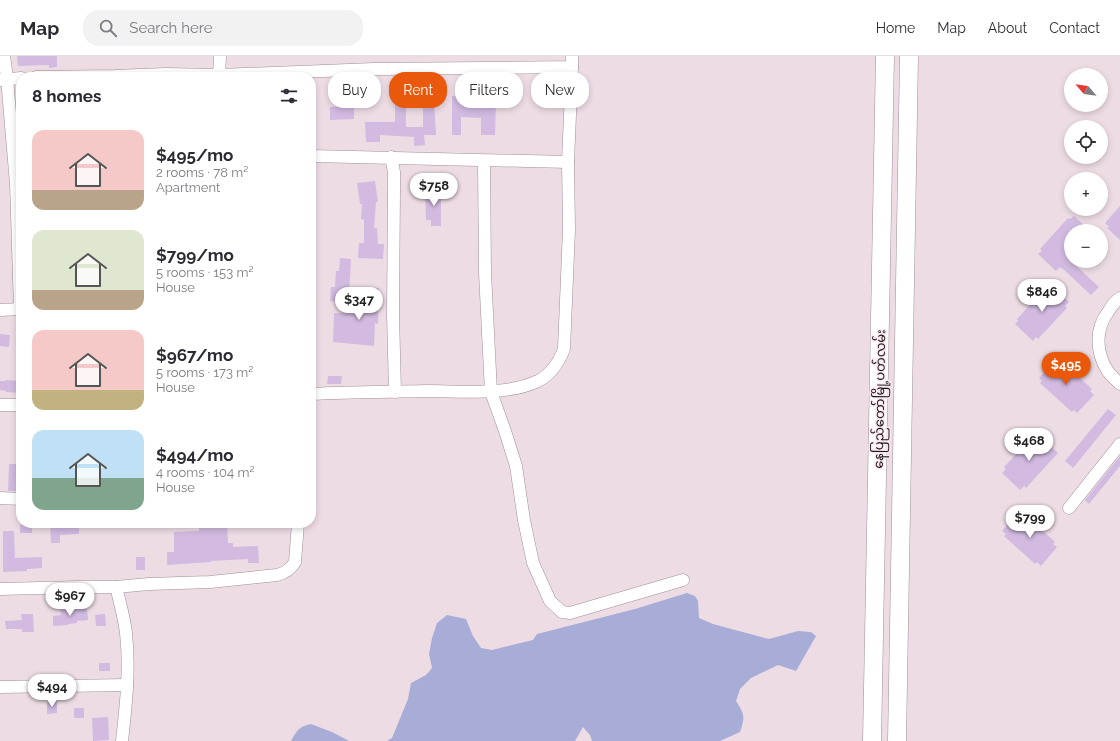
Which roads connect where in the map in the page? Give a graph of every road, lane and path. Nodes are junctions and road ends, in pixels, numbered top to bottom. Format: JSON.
{"nodes":[{"id":1,"x":4,"y":56,"type":"edge"},
{"id":2,"x":220,"y":56,"type":"edge"},
{"id":3,"x":885,"y":56,"type":"edge"},
{"id":4,"x":909,"y":56,"type":"edge"},
{"id":5,"x":572,"y":62,"type":"edge"},
{"id":6,"x":213,"y":72,"type":"edge"},
{"id":7,"x":316,"y":73,"type":"edge"},
{"id":8,"x":16,"y":78,"type":"edge"},
{"id":9,"x":4,"y":79,"type":"edge"},
{"id":10,"x":316,"y":156,"type":"edge"},
{"id":11,"x":392,"y":157,"type":"junction"},
{"id":12,"x":484,"y":161,"type":"junction"},
{"id":13,"x":568,"y":162,"type":"junction"},
{"id":14,"x":16,"y":184,"type":"edge"},
{"id":15,"x":1120,"y":298,"type":"edge"},
{"id":16,"x":16,"y":309,"type":"edge"},
{"id":17,"x":0,"y":310,"type":"edge"},
{"id":18,"x":1120,"y":384,"type":"edge"},
{"id":19,"x":396,"y":392,"type":"junction"},
{"id":20,"x":491,"y":392,"type":"junction"},
{"id":21,"x":316,"y":394,"type":"edge"},
{"id":22,"x":0,"y":405,"type":"edge"},
{"id":23,"x":16,"y":405,"type":"edge"},
{"id":24,"x":1120,"y":444,"type":"edge"},
{"id":25,"x":0,"y":498,"type":"edge"},
{"id":26,"x":16,"y":499,"type":"edge"},
{"id":27,"x":1069,"y":508,"type":"dead end"},
{"id":28,"x":298,"y":528,"type":"edge"},
{"id":29,"x":683,"y":580,"type":"dead end"},
{"id":30,"x":116,"y":587,"type":"junction"},
{"id":31,"x":0,"y":589,"type":"edge"},
{"id":32,"x":127,"y":685,"type":"junction"},
{"id":33,"x":0,"y":687,"type":"edge"},
{"id":34,"x":122,"y":741,"type":"edge"},
{"id":35,"x":872,"y":741,"type":"edge"},
{"id":36,"x":897,"y":741,"type":"edge"}],
"edges":[{"from":1,"to":9,"type":"street"},
{"from":2,"to":6,"type":"street"},
{"from":3,"to":35,"type":"main road","name":"နေပြည်တော်မြို့ပတ်လမ်း"},
{"from":4,"to":36,"type":"main road"},
{"from":5,"to":7,"type":"street"},
{"from":5,"to":13,"type":"street"},
{"from":8,"to":9,"type":"street"},
{"from":9,"to":14,"type":"street"},
{"from":10,"to":11,"type":"street"},
{"from":11,"to":12,"type":"street"},
{"from":11,"to":19,"type":"street"},
{"from":12,"to":13,"type":"street"},
{"from":12,"to":20,"type":"street"},
{"from":13,"to":20,"type":"street"},
{"from":15,"to":18,"type":"street"},
{"from":16,"to":17,"type":"street"},
{"from":19,"to":20,"type":"street"},
{"from":19,"to":21,"type":"street"},
{"from":20,"to":29,"type":"street"},
{"from":22,"to":23,"type":"street"},
{"from":24,"to":27,"type":"street"},
{"from":25,"to":26,"type":"street"},
{"from":28,"to":30,"type":"street"},
{"from":30,"to":31,"type":"street"},
{"from":30,"to":32,"type":"street"},
{"from":32,"to":33,"type":"street"},
{"from":32,"to":34,"type":"street"}]}
